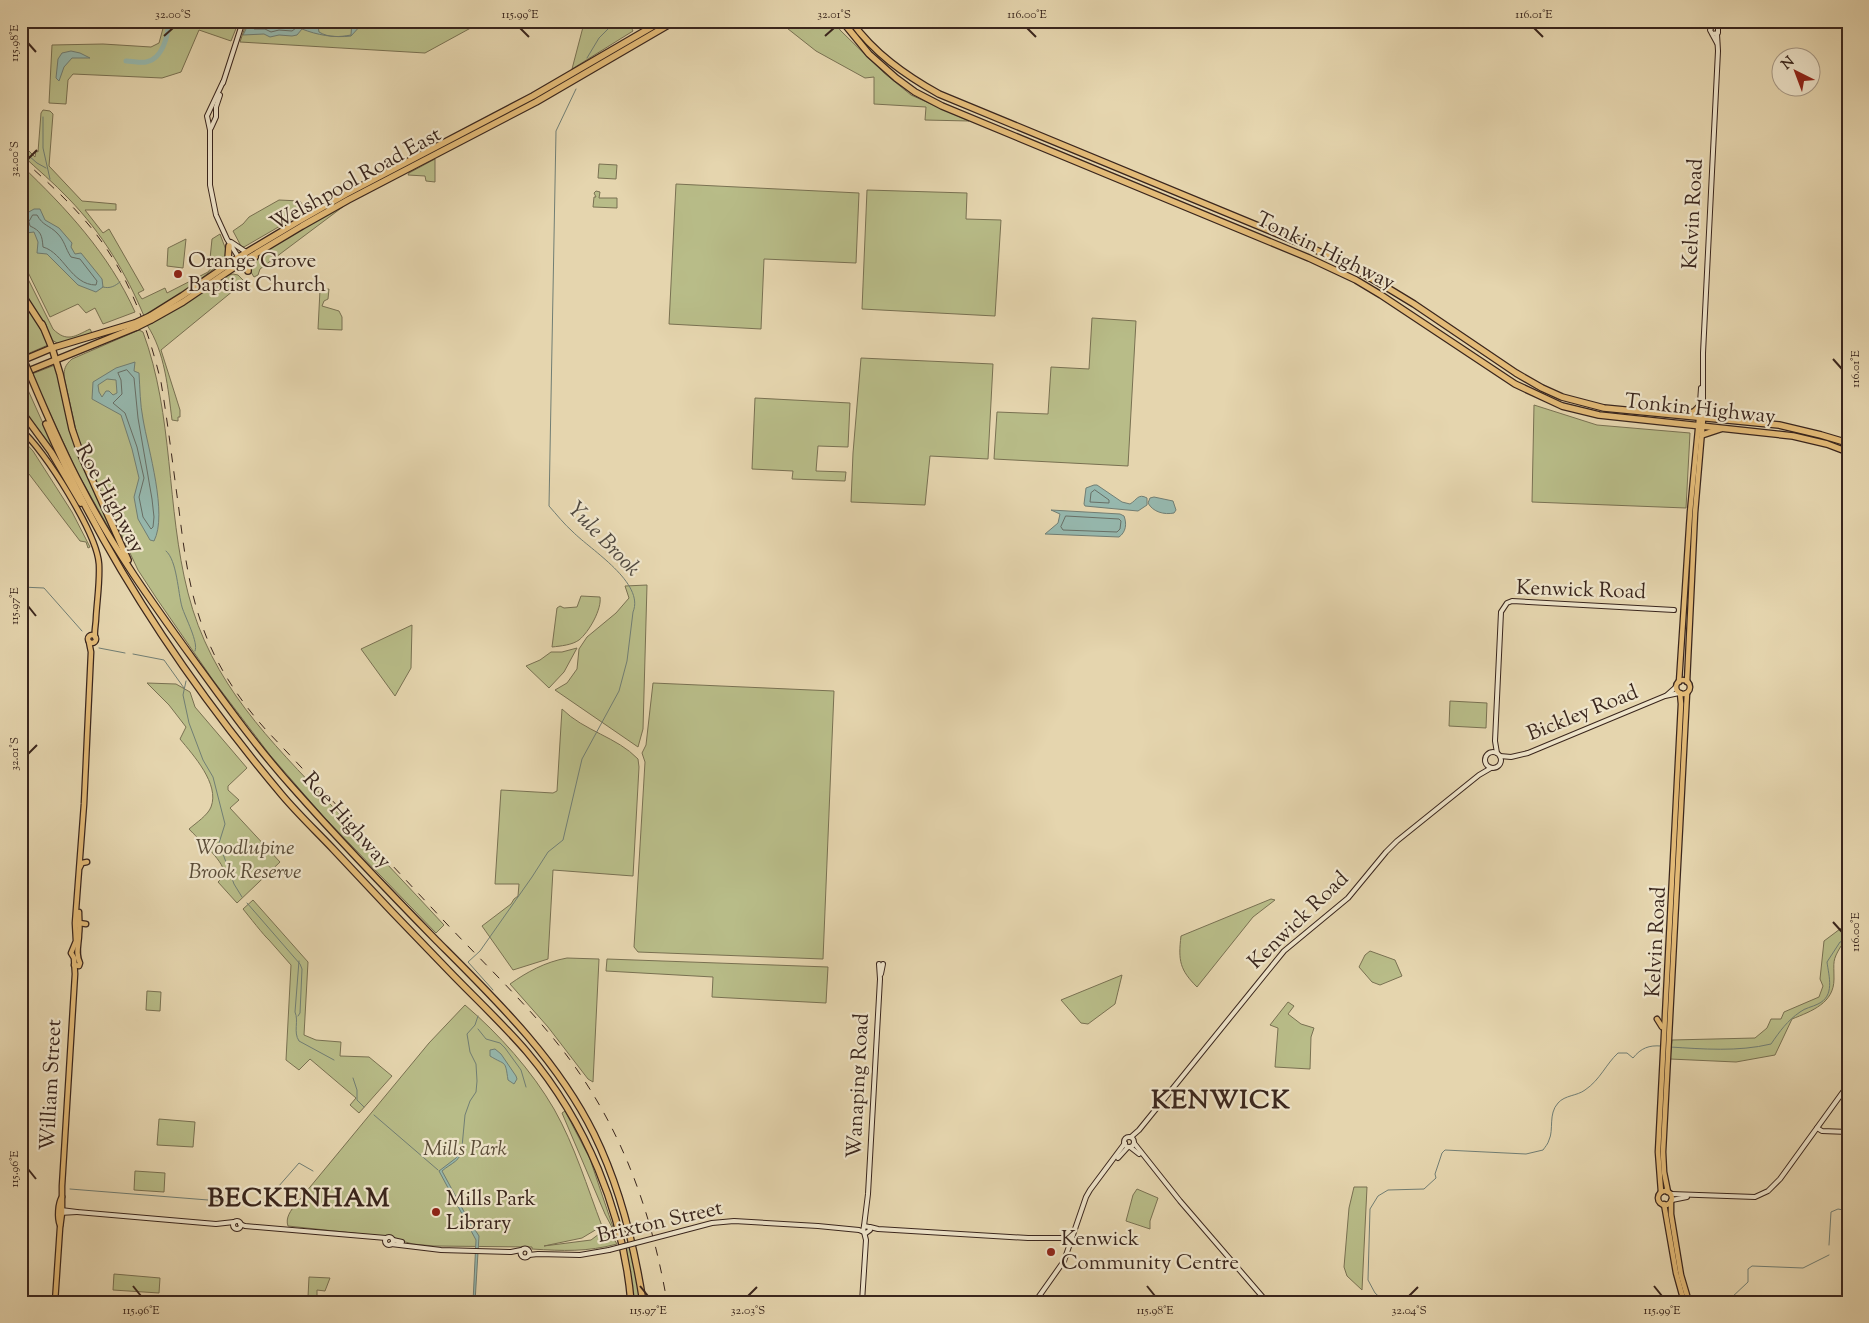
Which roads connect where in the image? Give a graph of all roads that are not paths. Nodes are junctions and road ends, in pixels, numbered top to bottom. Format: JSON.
{"nodes":[{"id":1,"x":243,"y":21,"type":"edge"},
{"id":2,"x":662,"y":21,"type":"edge"},
{"id":3,"x":675,"y":21,"type":"edge"},
{"id":4,"x":842,"y":21,"type":"edge"},
{"id":5,"x":850,"y":21,"type":"edge"},
{"id":6,"x":1713,"y":23,"type":"edge"},
{"id":7,"x":1715,"y":34,"type":"junction"},
{"id":8,"x":535,"y":99,"type":"junction"},
{"id":9,"x":288,"y":235,"type":"junction"},
{"id":10,"x":228,"y":242,"type":"junction"},
{"id":11,"x":247,"y":252,"type":"junction"},
{"id":12,"x":239,"y":261,"type":"junction"},
{"id":13,"x":220,"y":270,"type":"junction"},
{"id":14,"x":248,"y":271,"type":"dead end"},
{"id":15,"x":21,"y":293,"type":"edge"},
{"id":16,"x":151,"y":318,"type":"junction"},
{"id":17,"x":42,"y":324,"type":"junction"},
{"id":18,"x":136,"y":325,"type":"junction"},
{"id":19,"x":67,"y":344,"type":"junction"},
{"id":20,"x":52,"y":348,"type":"junction"},
{"id":21,"x":72,"y":352,"type":"junction"},
{"id":22,"x":21,"y":354,"type":"edge"},
{"id":23,"x":56,"y":359,"type":"junction"},
{"id":24,"x":21,"y":363,"type":"edge"},
{"id":25,"x":60,"y":374,"type":"junction"},
{"id":26,"x":25,"y":375,"type":"edge"},
{"id":27,"x":1702,"y":383,"type":"junction"},
{"id":28,"x":1699,"y":407,"type":"junction"},
{"id":29,"x":21,"y":411,"type":"edge"},
{"id":30,"x":1680,"y":415,"type":"junction"},
{"id":31,"x":1700,"y":422,"type":"junction"},
{"id":32,"x":1724,"y":428,"type":"junction"},
{"id":33,"x":21,"y":430,"type":"edge"},
{"id":34,"x":21,"y":434,"type":"edge"},
{"id":35,"x":1702,"y":435,"type":"junction"},
{"id":36,"x":1848,"y":443,"type":"edge"},
{"id":37,"x":1848,"y":452,"type":"edge"},
{"id":38,"x":105,"y":541,"type":"junction"},
{"id":39,"x":143,"y":589,"type":"junction"},
{"id":40,"x":1674,"y":610,"type":"dead end"},
{"id":41,"x":92,"y":640,"type":"junction"},
{"id":42,"x":1680,"y":682,"type":"junction"},
{"id":43,"x":1687,"y":682,"type":"junction"},
{"id":44,"x":1676,"y":687,"type":"junction"},
{"id":45,"x":1687,"y":692,"type":"junction"},
{"id":46,"x":1679,"y":693,"type":"junction"},
{"id":47,"x":1665,"y":696,"type":"junction"},
{"id":48,"x":89,"y":713,"type":"junction"},
{"id":49,"x":1682,"y":729,"type":"junction"},
{"id":50,"x":1495,"y":741,"type":"junction"},
{"id":51,"x":1487,"y":754,"type":"junction"},
{"id":52,"x":1498,"y":754,"type":"junction"},
{"id":53,"x":1511,"y":757,"type":"junction"},
{"id":54,"x":1484,"y":762,"type":"junction"},
{"id":55,"x":1500,"y":764,"type":"junction"},
{"id":56,"x":1491,"y":768,"type":"junction"},
{"id":57,"x":89,"y":774,"type":"junction"},
{"id":58,"x":1479,"y":775,"type":"junction"},
{"id":59,"x":83,"y":794,"type":"junction"},
{"id":60,"x":84,"y":863,"type":"junction"},
{"id":61,"x":78,"y":883,"type":"junction"},
{"id":62,"x":1676,"y":899,"type":"junction"},
{"id":63,"x":1671,"y":905,"type":"junction"},
{"id":64,"x":79,"y":923,"type":"junction"},
{"id":65,"x":75,"y":951,"type":"junction"},
{"id":66,"x":881,"y":964,"type":"dead end"},
{"id":67,"x":1657,"y":1018,"type":"dead end"},
{"id":68,"x":1663,"y":1030,"type":"junction"},
{"id":69,"x":1848,"y":1085,"type":"edge"},
{"id":70,"x":1662,"y":1125,"type":"junction"},
{"id":71,"x":1818,"y":1127,"type":"junction"},
{"id":72,"x":1848,"y":1132,"type":"edge"},
{"id":73,"x":1133,"y":1140,"type":"junction"},
{"id":74,"x":1128,"y":1146,"type":"junction"},
{"id":75,"x":1662,"y":1192,"type":"junction"},
{"id":76,"x":1670,"y":1193,"type":"junction"},
{"id":77,"x":1694,"y":1196,"type":"junction"},
{"id":78,"x":1180,"y":1201,"type":"junction"},
{"id":79,"x":1672,"y":1201,"type":"junction"},
{"id":80,"x":1664,"y":1204,"type":"junction"},
{"id":81,"x":61,"y":1211,"type":"junction"},
{"id":82,"x":866,"y":1229,"type":"junction"},
{"id":83,"x":386,"y":1241,"type":"junction"},
{"id":84,"x":392,"y":1242,"type":"junction"},
{"id":85,"x":1072,"y":1242,"type":"junction"},
{"id":86,"x":1672,"y":1249,"type":"junction"},
{"id":87,"x":521,"y":1250,"type":"junction"},
{"id":88,"x":1677,"y":1251,"type":"junction"},
{"id":89,"x":511,"y":1252,"type":"junction"},
{"id":90,"x":529,"y":1253,"type":"junction"},
{"id":91,"x":522,"y":1256,"type":"junction"},
{"id":92,"x":55,"y":1302,"type":"edge"},
{"id":93,"x":631,"y":1302,"type":"edge"},
{"id":94,"x":643,"y":1302,"type":"edge"},
{"id":95,"x":862,"y":1302,"type":"edge"},
{"id":96,"x":1036,"y":1302,"type":"edge"},
{"id":97,"x":1267,"y":1302,"type":"edge"},
{"id":98,"x":1684,"y":1302,"type":"edge"},
{"id":99,"x":1689,"y":1302,"type":"edge"}],
"edges":[{"from":1,"to":10,"type":"main road"},
{"from":2,"to":8,"type":"highway","name":"Welshpool Road East"},
{"from":3,"to":8,"type":"highway","name":"Welshpool Road East"},
{"from":4,"to":31,"type":"highway","name":"Tonkin Highway"},
{"from":5,"to":30,"type":"highway","name":"Tonkin Highway"},
{"from":6,"to":7,"type":"main road"},
{"from":6,"to":7,"type":"main road"},
{"from":7,"to":27,"type":"main road","name":"Kelvin Road"},
{"from":8,"to":9,"type":"highway","name":"Welshpool Road East"},
{"from":8,"to":11,"type":"highway","name":"Welshpool Road East"},
{"from":9,"to":12,"type":"highway","name":"Welshpool Road East"},
{"from":9,"to":14,"type":"highway"},
{"from":10,"to":11,"type":"main road"},
{"from":10,"to":12,"type":"main road"},
{"from":10,"to":13,"type":"highway"},
{"from":11,"to":12,"type":"highway","name":"Welshpool Road East"},
{"from":12,"to":13,"type":"highway","name":"Welshpool Road East"},
{"from":12,"to":16,"type":"highway","name":"Welshpool Road East"},
{"from":13,"to":16,"type":"highway","name":"Welshpool Road East"},
{"from":15,"to":17,"type":"highway"},
{"from":16,"to":18,"type":"highway","name":"Welshpool Road East","bridge":true},
{"from":17,"to":19,"type":"highway"},
{"from":17,"to":20,"type":"highway"},
{"from":18,"to":19,"type":"highway","name":"Welshpool Road East"},
{"from":18,"to":21,"type":"highway","name":"Welshpool Road East"},
{"from":19,"to":20,"type":"highway","name":"Welshpool Road East"},
{"from":20,"to":23,"type":"highway"},
{"from":20,"to":24,"type":"highway","name":"Welshpool Road East"},
{"from":21,"to":23,"type":"highway","name":"Welshpool Road East"},
{"from":21,"to":25,"type":"highway"},
{"from":22,"to":26,"type":"highway","name":"Roe Highway","bridge":true},
{"from":23,"to":25,"type":"highway"},
{"from":23,"to":26,"type":"highway","name":"Welshpool Road East"},
{"from":24,"to":26,"type":"highway","name":"Roe Highway"},
{"from":25,"to":39,"type":"highway"},
{"from":26,"to":38,"type":"highway","name":"Roe Highway"},
{"from":26,"to":39,"type":"highway","name":"Roe Highway"},
{"from":27,"to":28,"type":"main road","name":"Kelvin Road"},
{"from":27,"to":31,"type":"main road","name":"Kelvin Road"},
{"from":28,"to":30,"type":"highway"},
{"from":28,"to":31,"type":"main road","name":"Kelvin Road"},
{"from":29,"to":38,"type":"highway"},
{"from":30,"to":31,"type":"highway","name":"Tonkin Highway"},
{"from":31,"to":32,"type":"highway","name":"Tonkin Highway"},
{"from":31,"to":35,"type":"main road","name":"Kelvin Road"},
{"from":31,"to":36,"type":"highway","name":"Tonkin Highway"},
{"from":31,"to":42,"type":"main road","name":"Kelvin Road"},
{"from":32,"to":35,"type":"highway"},
{"from":32,"to":37,"type":"highway","name":"Tonkin Highway"},
{"from":33,"to":41,"type":"main road","name":"William Street"},
{"from":34,"to":41,"type":"main road","name":"William Street"},
{"from":35,"to":43,"type":"main road","name":"Kelvin Road"},
{"from":38,"to":93,"type":"highway","name":"Roe Highway"},
{"from":39,"to":94,"type":"highway","name":"Roe Highway"},
{"from":40,"to":50,"type":"main road","name":"Kenwick Road"},
{"from":41,"to":48,"type":"main road","name":"William Street"},
{"from":41,"to":48,"type":"main road","name":"William Street"},
{"from":42,"to":43,"type":"main road"},
{"from":42,"to":44,"type":"main road"},
{"from":43,"to":45,"type":"main road"},
{"from":44,"to":46,"type":"main road"},
{"from":44,"to":47,"type":"main road","name":"Bickley Road"},
{"from":45,"to":46,"type":"main road"},
{"from":45,"to":49,"type":"main road","name":"Kelvin Road"},
{"from":46,"to":47,"type":"main road","name":"Bickley Road"},
{"from":46,"to":49,"type":"main road","name":"Kelvin Road"},
{"from":47,"to":53,"type":"main road","name":"Bickley Road"},
{"from":48,"to":57,"type":"main road","name":"William Street"},
{"from":48,"to":59,"type":"main road","name":"William Street"},
{"from":49,"to":62,"type":"main road","name":"Kelvin Road"},
{"from":49,"to":63,"type":"main road","name":"Kelvin Road"},
{"from":50,"to":51,"type":"main road","name":"Kenwick Road"},
{"from":50,"to":52,"type":"main road","name":"Kenwick Road"},
{"from":51,"to":52,"type":"main road"},
{"from":51,"to":54,"type":"main road"},
{"from":52,"to":53,"type":"main road","name":"Bickley Road"},
{"from":52,"to":55,"type":"main road"},
{"from":53,"to":55,"type":"main road","name":"Bickley Road"},
{"from":54,"to":56,"type":"main road"},
{"from":54,"to":58,"type":"main road"},
{"from":55,"to":56,"type":"main road"},
{"from":56,"to":58,"type":"main road","name":"Kenwick Road"},
{"from":57,"to":59,"type":"main road","name":"William Street"},
{"from":57,"to":60,"type":"main road","name":"William Street"},
{"from":58,"to":73,"type":"main road","name":"Kenwick Road"},
{"from":59,"to":61,"type":"main road","name":"William Street"},
{"from":60,"to":61,"type":"main road","name":"William Street"},
{"from":60,"to":64,"type":"main road","name":"William Street"},
{"from":61,"to":64,"type":"main road","name":"William Street"},
{"from":62,"to":63,"type":"main road"},
{"from":62,"to":70,"type":"main road","name":"Kelvin Road"},
{"from":63,"to":68,"type":"main road","name":"Kelvin Road"},
{"from":64,"to":65,"type":"main road","name":"William Street"},
{"from":64,"to":65,"type":"main road","name":"William Street"},
{"from":65,"to":81,"type":"main road","name":"William Street"},
{"from":66,"to":82,"type":"main road","name":"Wanaping Road"},
{"from":67,"to":68,"type":"main road"},
{"from":68,"to":70,"type":"main road","name":"Kelvin Road"},
{"from":69,"to":71,"type":"main road"},
{"from":70,"to":75,"type":"main road","name":"Kelvin Road"},
{"from":70,"to":76,"type":"main road","name":"Kelvin Road"},
{"from":71,"to":72,"type":"main road"},
{"from":71,"to":77,"type":"main road"},
{"from":73,"to":74,"type":"main road"},
{"from":73,"to":74,"type":"main road"},
{"from":73,"to":78,"type":"main road"},
{"from":74,"to":78,"type":"main road"},
{"from":74,"to":85,"type":"main road"},
{"from":75,"to":76,"type":"main road"},
{"from":75,"to":80,"type":"main road"},
{"from":76,"to":77,"type":"main road"},
{"from":76,"to":79,"type":"main road"},
{"from":77,"to":79,"type":"main road"},
{"from":78,"to":97,"type":"main road"},
{"from":79,"to":80,"type":"main road"},
{"from":79,"to":88,"type":"main road"},
{"from":80,"to":86,"type":"main road"},
{"from":81,"to":83,"type":"main road","name":"Brixton Street"},
{"from":81,"to":92,"type":"main road","name":"William Street"},
{"from":82,"to":85,"type":"main road","name":"Brixton Street"},
{"from":82,"to":90,"type":"main road","name":"Brixton Street","bridge":true},
{"from":82,"to":95,"type":"main road","name":"Wanaping Road"},
{"from":83,"to":84,"type":"main road","name":"Brixton Street"},
{"from":83,"to":84,"type":"main road","name":"Brixton Street"},
{"from":84,"to":89,"type":"main road","name":"Brixton Street"},
{"from":85,"to":96,"type":"main road"},
{"from":86,"to":88,"type":"main road"},
{"from":86,"to":98,"type":"main road"},
{"from":87,"to":89,"type":"main road","name":"Brixton Street"},
{"from":87,"to":90,"type":"main road","name":"Brixton Street"},
{"from":87,"to":91,"type":"main road"},
{"from":88,"to":99,"type":"main road"},
{"from":89,"to":91,"type":"main road","name":"Brixton Street"},
{"from":90,"to":91,"type":"main road","name":"Brixton Street"}]}
